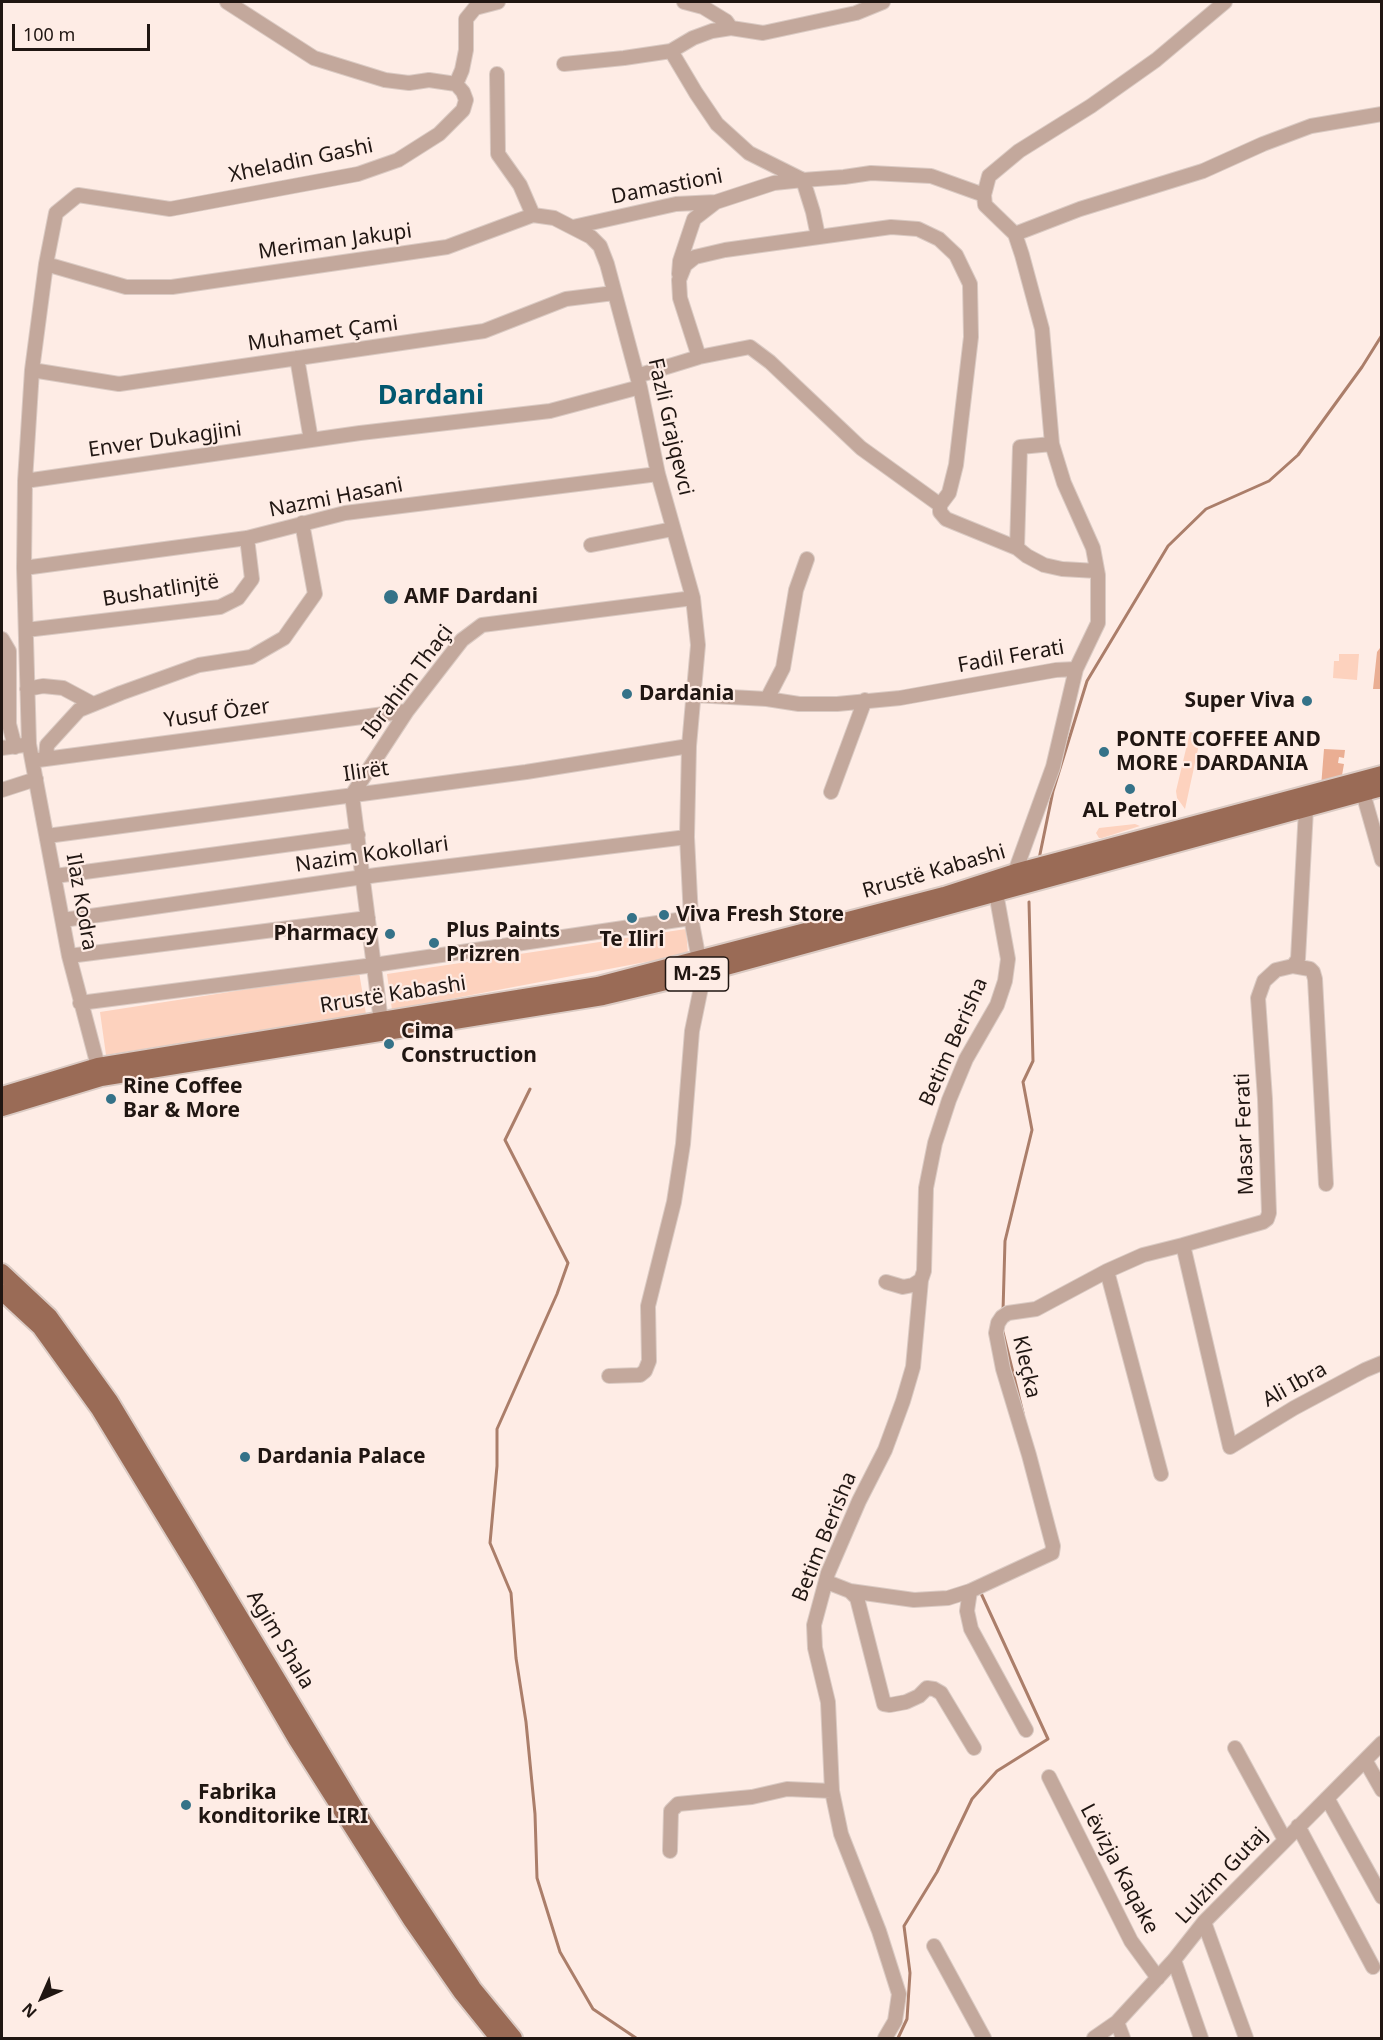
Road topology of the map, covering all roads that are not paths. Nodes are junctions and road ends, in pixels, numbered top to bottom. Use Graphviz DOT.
graph roads {
  1 [pos="227,2"];
  2 [pos="498,2"];
  3 [pos="684,2"];
  4 [pos="884,2"];
  5 [pos="1225,2"];
  6 [pos="731,28"];
  7 [pos="671,51"];
  8 [pos="564,64"];
  9 [pos="497,74"];
  10 [pos="456,84"];
  11 [pos="1382,114"];
  12 [pos="803,180"];
  13 [pos="984,195"];
  14 [pos="716,202"];
  15 [pos="533,215"];
  16 [pos="573,227"];
  17 [pos="1015,234"];
  18 [pos="818,236"];
  19 [pos="46,264"];
  20 [pos="679,280"];
  21 [pos="614,293"];
  22 [pos="699,357"];
  23 [pos="297,358"];
  24 [pos="32,370"];
  25 [pos="639,381"];
  26 [pos="311,440"];
  27 [pos="1052,444"];
  28 [pos="658,474"];
  29 [pos="25,481"];
  30 [pos="940,505"];
  31 [pos="302,523"];
  32 [pos="673,529"];
  33 [pos="247,537"];
  34 [pos="591,544"];
  35 [pos="1017,548"];
  36 [pos="807,559"];
  37 [pos="24,568"];
  38 [pos="1097,571"];
  39 [pos="693,598"];
  40 [pos="26,630"];
  41 [pos="2,639"];
  42 [pos="1076,669"];
  43 [pos="27,689"];
  44 [pos="694,695"];
  45 [pos="767,699"];
  46 [pos="865,700"];
  47 [pos="93,704"];
  48 [pos="407,711"];
  49 [pos="15,746"];
  50 [pos="689,747"];
  51 [pos="39,760"];
  52 [pos="1382,774"];
  53 [pos="36,779"];
  54 [pos="1382,788"];
  55 [pos="2,790"];
  56 [pos="831,792"];
  57 [pos="1363,793"];
  58 [pos="352,795"];
  59 [pos="1306,809"];
  60 [pos="358,835"];
  61 [pos="47,836"];
  62 [pos="687,837"];
  63 [pos="1382,860"];
  64 [pos="1015,872"];
  65 [pos="55,876"];
  66 [pos="363,877"];
  67 [pos="996,893"];
  68 [pos="368,918"];
  69 [pos="691,918"];
  70 [pos="63,920"];
  71 [pos="69,956"];
  72 [pos="374,965"];
  73 [pos="701,966"];
  74 [pos="1293,966"];
  75 [pos="80,1003"];
  76 [pos="381,1026"];
  77 [pos="98,1066"];
  78 [pos="2,1095"];
  79 [pos="2,1108"];
  80 [pos="1326,1184"];
  81 [pos="1183,1245"];
  82 [pos="1107,1271"];
  83 [pos="2,1272"];
  84 [pos="921,1280"];
  85 [pos="886,1282"];
  86 [pos="2,1292"];
  87 [pos="1382,1363"];
  88 [pos="609,1376"];
  89 [pos="1161,1474"];
  90 [pos="827,1582"];
  91 [pos="849,1591"];
  92 [pos="970,1591"];
  93 [pos="1026,1730"];
  94 [pos="1382,1743"];
  95 [pos="974,1748"];
  96 [pos="1235,1748"];
  97 [pos="1365,1760"];
  98 [pos="1048,1777"];
  99 [pos="1382,1790"];
  100 [pos="832,1791"];
  101 [pos="1327,1798"];
  102 [pos="1298,1826"];
  103 [pos="1285,1840"];
  104 [pos="670,1851"];
  105 [pos="1382,1897"];
  106 [pos="1204,1922"];
  107 [pos="934,1946"];
  108 [pos="1174,1960"];
  109 [pos="1373,1967"];
  110 [pos="1158,1978"];
  111 [pos="1118,2022"];
  112 [pos="498,2038"];
  113 [pos="514,2038"];
  114 [pos="885,2038"];
  115 [pos="984,2038"];
  116 [pos="1094,2038"];
  117 [pos="1123,2038"];
  118 [pos="1201,2038"];
  119 [pos="1246,2038"];
  1 -- 10 [label="street"];
  2 -- 10 [label="street"];
  3 -- 6 [label="street"];
  4 -- 6 [label="street"];
  5 -- 13 [label="street"];
  6 -- 7 [label="street"];
  7 -- 8 [label="street"];
  7 -- 12 [label="street"];
  9 -- 15 [label="street"];
  10 -- 19 [label="street, Xheladin Gashi"];
  11 -- 17 [label="street"];
  12 -- 13 [label="street, Damastioni"];
  12 -- 14 [label="street, Damastioni"];
  12 -- 18 [label="street"];
  13 -- 17 [label="street"];
  14 -- 16 [label="street, Damastioni"];
  14 -- 20 [label="street"];
  15 -- 16 [label="street"];
  15 -- 19 [label="street, Meriman Jakupi"];
  16 -- 21 [label="street, Fazli Grajqevci"];
  17 -- 27 [label="street, Fadil Ferati"];
  18 -- 20 [label="street"];
  18 -- 30 [label="street"];
  19 -- 24 [label="street, Xheladin Gashi"];
  20 -- 22 [label="street"];
  21 -- 23 [label="street, Muhamet Çami"];
  21 -- 25 [label="street, Fazli Grajqevci"];
  22 -- 25 [label="street"];
  22 -- 30 [label="street"];
  23 -- 24 [label="street, Muhamet Çami"];
  23 -- 26 [label="street"];
  24 -- 29 [label="street, Xheladin Gashi"];
  25 -- 26 [label="street, Enver Dukagjini"];
  25 -- 28 [label="street, Fazli Grajqevci"];
  26 -- 29 [label="street, Enver Dukagjini"];
  27 -- 35 [label="street"];
  27 -- 38 [label="street, Fadil Ferati"];
  28 -- 31 [label="street, Nazmi Hasani"];
  28 -- 32 [label="street, Fazli Grajqevci"];
  29 -- 37 [label="street, Xheladin Gashi"];
  30 -- 35 [label="street"];
  31 -- 33 [label="street, Nazmi Hasani"];
  31 -- 47 [label="street"];
  32 -- 34 [label="street"];
  32 -- 39 [label="street, Fazli Grajqevci"];
  33 -- 37 [label="street, Nazmi Hasani"];
  33 -- 40 [label="street, Bushatlinjtë"];
  35 -- 38 [label="street"];
  36 -- 45 [label="street"];
  37 -- 40 [label="street, Xheladin Gashi"];
  38 -- 42 [label="street, Fadil Ferati"];
  39 -- 44 [label="street, Fazli Grajqevci"];
  39 -- 48 [label="street, Ibrahim Thaçi"];
  40 -- 43 [label="street, Xheladin Gashi"];
  41 -- 49 [label="street"];
  42 -- 46 [label="street, Fadil Ferati"];
  42 -- 64 [label="street"];
  43 -- 47 [label="street"];
  43 -- 49 [label="street, Xheladin Gashi"];
  44 -- 45 [label="street, Fadil Ferati"];
  44 -- 50 [label="street, Fazli Grajqevci"];
  45 -- 46 [label="street, Fadil Ferati"];
  46 -- 56 [label="street"];
  47 -- 51 [label="street"];
  48 -- 51 [label="street, Yusuf Özer"];
  48 -- 58 [label="street, Ibrahim Thaçi"];
  49 -- 51 [label="street, Ilaz Kodra"];
  50 -- 58 [label="street, Ilirët"];
  50 -- 62 [label="street, Fazli Grajqevci"];
  51 -- 53 [label="street, Ilaz Kodra"];
  52 -- 64 [label="main road, Rrustë Kabashi / M-25"];
  53 -- 55 [label="street"];
  53 -- 61 [label="street, Ilaz Kodra"];
  54 -- 57 [label="main road, Rrustë Kabashi / M-25"];
  57 -- 59 [label="main road, Rrustë Kabashi / M-25"];
  57 -- 63 [label="street"];
  58 -- 60 [label="street"];
  58 -- 61 [label="street, Ilirët"];
  59 -- 67 [label="main road, Rrustë Kabashi / M-25"];
  59 -- 74 [label="street"];
  60 -- 65 [label="street"];
  60 -- 66 [label="street"];
  61 -- 65 [label="street, Ilaz Kodra"];
  62 -- 66 [label="street, Nazim Kokollari"];
  62 -- 69 [label="street, Fazli Grajqevci"];
  64 -- 73 [label="main road, Rrustë Kabashi / M-25"];
  65 -- 70 [label="street, Ilaz Kodra"];
  66 -- 68 [label="street"];
  66 -- 70 [label="street, Nazim Kokollari"];
  67 -- 73 [label="main road, Rrustë Kabashi / M-25"];
  67 -- 84 [label="street, Betim Berisha"];
  68 -- 71 [label="street"];
  68 -- 72 [label="street"];
  69 -- 72 [label="street"];
  69 -- 73 [label="street, Fazli Grajqevci"];
  70 -- 71 [label="street, Ilaz Kodra"];
  71 -- 75 [label="street, Ilaz Kodra"];
  72 -- 75 [label="street"];
  72 -- 76 [label="street"];
  73 -- 76 [label="main road, Rrustë Kabashi / M-25"];
  73 -- 88 [label="street"];
  74 -- 80 [label="street"];
  74 -- 81 [label="street, Masar Ferati"];
  75 -- 77 [label="street, Ilaz Kodra"];
  76 -- 77 [label="main road, Rrustë Kabashi / M-25"];
  76 -- 79 [label="main road, Rrustë Kabashi / M-25"];
  77 -- 78 [label="main road, Rrustë Kabashi / M-25"];
  81 -- 82 [label="street, Kleçka"];
  81 -- 87 [label="street, Ali Ibra"];
  82 -- 89 [label="street"];
  82 -- 92 [label="street, Kleçka"];
  83 -- 113 [label="main road, Agim Shala"];
  84 -- 85 [label="street"];
  84 -- 90 [label="street, Betim Berisha"];
  86 -- 112 [label="main road, Agim Shala"];
  90 -- 91 [label="street"];
  90 -- 100 [label="street, Betim Berisha"];
  91 -- 92 [label="street"];
  91 -- 95 [label="street"];
  92 -- 93 [label="street"];
  94 -- 97 [label="street, Lulzim Gutaj"];
  96 -- 103 [label="street"];
  97 -- 99 [label="street"];
  97 -- 101 [label="street, Lulzim Gutaj"];
  98 -- 110 [label="street, Lëvizja Kaqake"];
  100 -- 104 [label="street"];
  100 -- 114 [label="street, Betim Berisha"];
  101 -- 102 [label="street, Lulzim Gutaj"];
  101 -- 105 [label="street"];
  102 -- 103 [label="street, Lulzim Gutaj"];
  102 -- 109 [label="street"];
  103 -- 106 [label="street, Lulzim Gutaj"];
  106 -- 108 [label="street, Lulzim Gutaj"];
  106 -- 119 [label="street"];
  107 -- 115 [label="street"];
  108 -- 110 [label="street, Lulzim Gutaj"];
  108 -- 118 [label="street"];
  110 -- 111 [label="street, Lulzim Gutaj"];
  111 -- 116 [label="street, Lulzim Gutaj"];
  111 -- 117 [label="street"];
}
